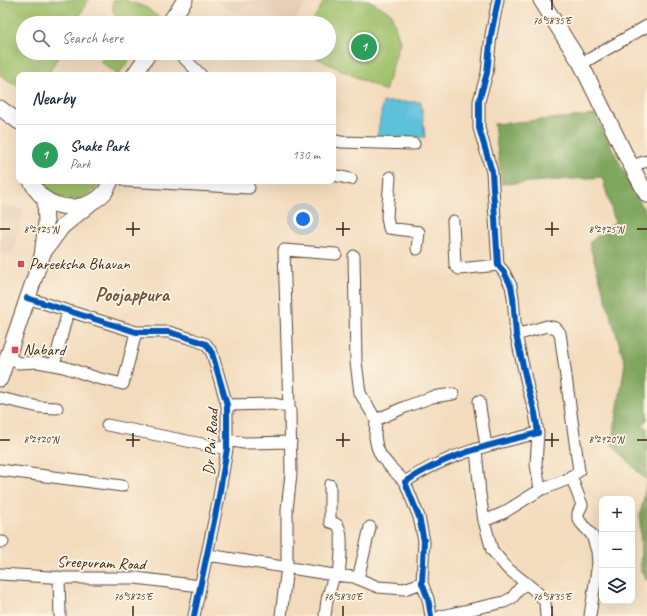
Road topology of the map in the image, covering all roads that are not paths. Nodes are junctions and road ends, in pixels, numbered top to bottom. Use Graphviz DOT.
graph roads {
  1 [pos="185,0"];
  2 [pos="498,0"];
  3 [pos="541,0"];
  4 [pos="174,16"];
  5 [pos="647,26"];
  6 [pos="144,60"];
  7 [pos="186,60"];
  8 [pos="581,64"];
  9 [pos="136,72"];
  10 [pos="198,72"];
  11 [pos="0,108"];
  12 [pos="16,120"];
  13 [pos="336,141"];
  14 [pos="414,144"];
  15 [pos="647,161"];
  16 [pos="631,166"];
  17 [pos="336,176"];
  18 [pos="390,177"];
  19 [pos="351,179"];
  20 [pos="33,184"];
  21 [pos="109,184"];
  22 [pos="179,184"];
  23 [pos="249,188"];
  24 [pos="647,195"];
  25 [pos="45,199"];
  26 [pos="93,201"];
  27 [pos="452,221"];
  28 [pos="417,249"];
  29 [pos="336,254"];
  30 [pos="42,256"];
  31 [pos="354,256"];
  32 [pos="498,265"];
  33 [pos="27,298"];
  34 [pos="68,311"];
  35 [pos="136,332"];
  36 [pos="516,335"];
  37 [pos="8,356"];
  38 [pos="54,365"];
  39 [pos="0,379"];
  40 [pos="453,394"];
  41 [pos="0,398"];
  42 [pos="479,401"];
  43 [pos="227,405"];
  44 [pos="289,407"];
  45 [pos="57,408"];
  46 [pos="376,420"];
  47 [pos="107,425"];
  48 [pos="538,433"];
  49 [pos="291,442"];
  50 [pos="227,444"];
  51 [pos="481,448"];
  52 [pos="0,470"];
  53 [pos="571,476"];
  54 [pos="405,482"];
  55 [pos="330,485"];
  56 [pos="122,486"];
  57 [pos="540,490"];
  58 [pos="484,521"];
  59 [pos="370,527"];
  60 [pos="208,555"];
  61 [pos="287,567"];
  62 [pos="0,574"];
  63 [pos="337,575"];
  64 [pos="59,577"];
  65 [pos="358,579"];
  66 [pos="422,583"];
  67 [pos="526,583"];
  68 [pos="200,586"];
  69 [pos="60,616"];
  70 [pos="194,616"];
  71 [pos="281,616"];
  72 [pos="325,616"];
  73 [pos="431,616"];
  74 [pos="442,616"];
  75 [pos="546,616"];
  76 [pos="590,616"];
  1 -- 4 [label="main road"];
  2 -- 32 [label="street"];
  3 -- 8 [label="main road"];
  5 -- 8 [label="street"];
  6 -- 9 [label="main road"];
  7 -- 10 [label="street"];
  8 -- 16 [label="main road"];
  11 -- 12 [label="main road"];
  13 -- 14 [label="street"];
  15 -- 16 [label="street"];
  16 -- 24 [label="main road"];
  17 -- 19 [label="street"];
  18 -- 28 [label="street"];
  20 -- 25 [label="main road"];
  21 -- 26 [label="main road"];
  22 -- 23 [label="street"];
  25 -- 26 [label="main road"];
  25 -- 30 [label="main road"];
  26 -- 30 [label="main road"];
  27 -- 32 [label="street"];
  29 -- 44 [label="street"];
  30 -- 33 [label="main road"];
  31 -- 46 [label="street"];
  32 -- 36 [label="street"];
  33 -- 34 [label="street, Dr Pai Road"];
  33 -- 37 [label="main road"];
  34 -- 35 [label="street, Dr Pai Road"];
  34 -- 38 [label="street"];
  35 -- 38 [label="street"];
  35 -- 43 [label="street, Dr Pai Road"];
  36 -- 48 [label="street"];
  36 -- 53 [label="street"];
  37 -- 38 [label="street"];
  37 -- 39 [label="main road"];
  40 -- 46 [label="street"];
  41 -- 45 [label="street"];
  42 -- 51 [label="street"];
  43 -- 44 [label="street"];
  43 -- 50 [label="street, Dr Pai Road"];
  44 -- 49 [label="street"];
  46 -- 54 [label="street"];
  47 -- 50 [label="street"];
  48 -- 51 [label="street"];
  48 -- 57 [label="street"];
  49 -- 50 [label="street"];
  49 -- 61 [label="street"];
  50 -- 60 [label="street, Dr Pai Road"];
  51 -- 54 [label="street"];
  51 -- 58 [label="street"];
  52 -- 56 [label="street"];
  53 -- 57 [label="street"];
  53 -- 76 [label="street"];
  54 -- 66 [label="street"];
  55 -- 63 [label="street"];
  57 -- 58 [label="street"];
  58 -- 67 [label="street"];
  59 -- 65 [label="street"];
  60 -- 61 [label="street"];
  60 -- 68 [label="street, Dr Pai Road"];
  61 -- 63 [label="street"];
  61 -- 71 [label="street"];
  62 -- 64 [label="street, Sreepuram Road"];
  63 -- 65 [label="street"];
  63 -- 72 [label="street"];
  64 -- 68 [label="street, Sreepuram Road"];
  64 -- 69 [label="street"];
  65 -- 66 [label="street"];
  66 -- 73 [label="street"];
  67 -- 74 [label="street"];
  67 -- 75 [label="street"];
  68 -- 70 [label="street, Dr Pai Road"];
}
